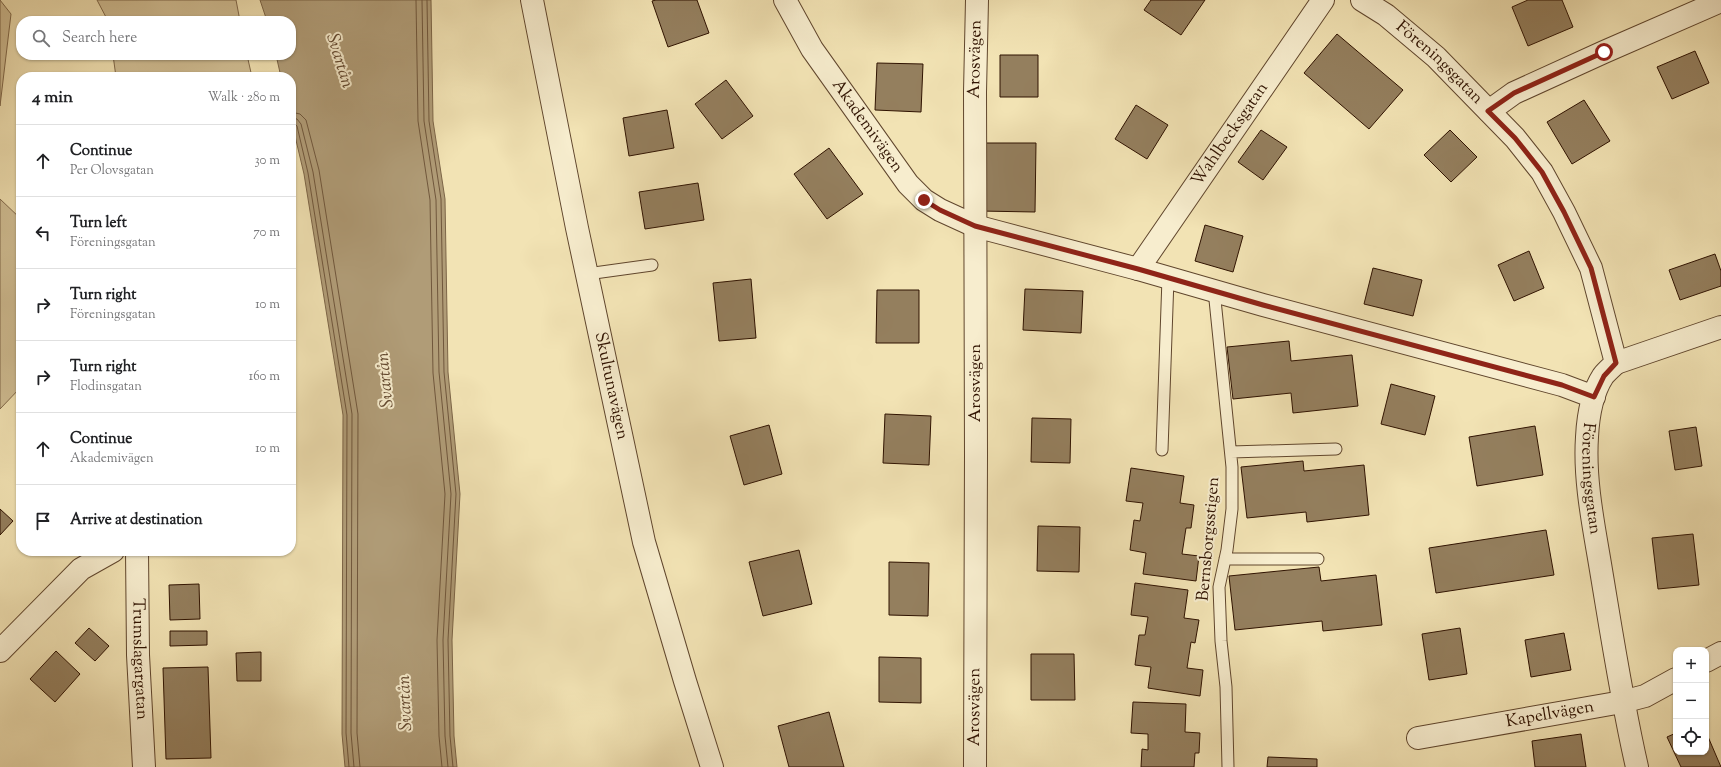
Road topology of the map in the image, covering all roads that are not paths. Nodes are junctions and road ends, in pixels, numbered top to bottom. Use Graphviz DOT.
graph roads {
  1 [pos="532,0"];
  2 [pos="784,0"];
  3 [pos="977,0"];
  4 [pos="1323,0"];
  5 [pos="1362,0"];
  6 [pos="1721,2"];
  7 [pos="1488,111"];
  8 [pos="975,226"];
  9 [pos="652,265"];
  10 [pos="1138,269"];
  11 [pos="587,274"];
  12 [pos="1168,278"];
  13 [pos="1214,290"];
  14 [pos="1721,327"];
  15 [pos="1616,363"];
  16 [pos="1594,397"];
  17 [pos="1336,449"];
  18 [pos="1162,450"];
  19 [pos="1231,452"];
  20 [pos="104,556"];
  21 [pos="137,556"];
  22 [pos="1225,559"];
  23 [pos="1318,559"];
  24 [pos="0,652"];
  25 [pos="1721,653"];
  26 [pos="1709,659"];
  27 [pos="1673,680"];
  28 [pos="1622,702"];
  29 [pos="1418,738"];
  30 [pos="144,767"];
  31 [pos="712,767"];
  32 [pos="974,767"];
  33 [pos="1228,767"];
  34 [pos="1636,767"];
  1 -- 11 [label="street, Skultunavägen"];
  2 -- 8 [label="street, Akademivägen"];
  3 -- 8 [label="street, Arosvägen"];
  4 -- 10 [label="street, Wahlbecksgatan"];
  5 -- 7 [label="street, Föreningsgatan"];
  6 -- 7 [label="street"];
  7 -- 15 [label="street, Föreningsgatan"];
  8 -- 10 [label="street, Akademivägen"];
  8 -- 32 [label="street, Arosvägen"];
  9 -- 11 [label="lane"];
  10 -- 12 [label="street, Akademivägen"];
  11 -- 31 [label="street, Skultunavägen"];
  12 -- 13 [label="street, Akademivägen"];
  12 -- 18 [label="lane"];
  13 -- 16 [label="street, Akademivägen"];
  13 -- 19 [label="lane, Bernsborgsstigen"];
  14 -- 15 [label="street"];
  15 -- 16 [label="street, Föreningsgatan"];
  16 -- 28 [label="street, Föreningsgatan"];
  17 -- 19 [label="lane"];
  19 -- 22 [label="lane, Bernsborgsstigen"];
  20 -- 24 [label="street"];
  21 -- 30 [label="street, Trumslagargatan"];
  22 -- 23 [label="lane"];
  22 -- 33 [label="lane, Bernsborgsstigen"];
  25 -- 26 [label="street"];
  27 -- 28 [label="street, Kapellvägen"];
  28 -- 29 [label="street, Kapellvägen"];
  28 -- 34 [label="street, Föreningsgatan"];
}
